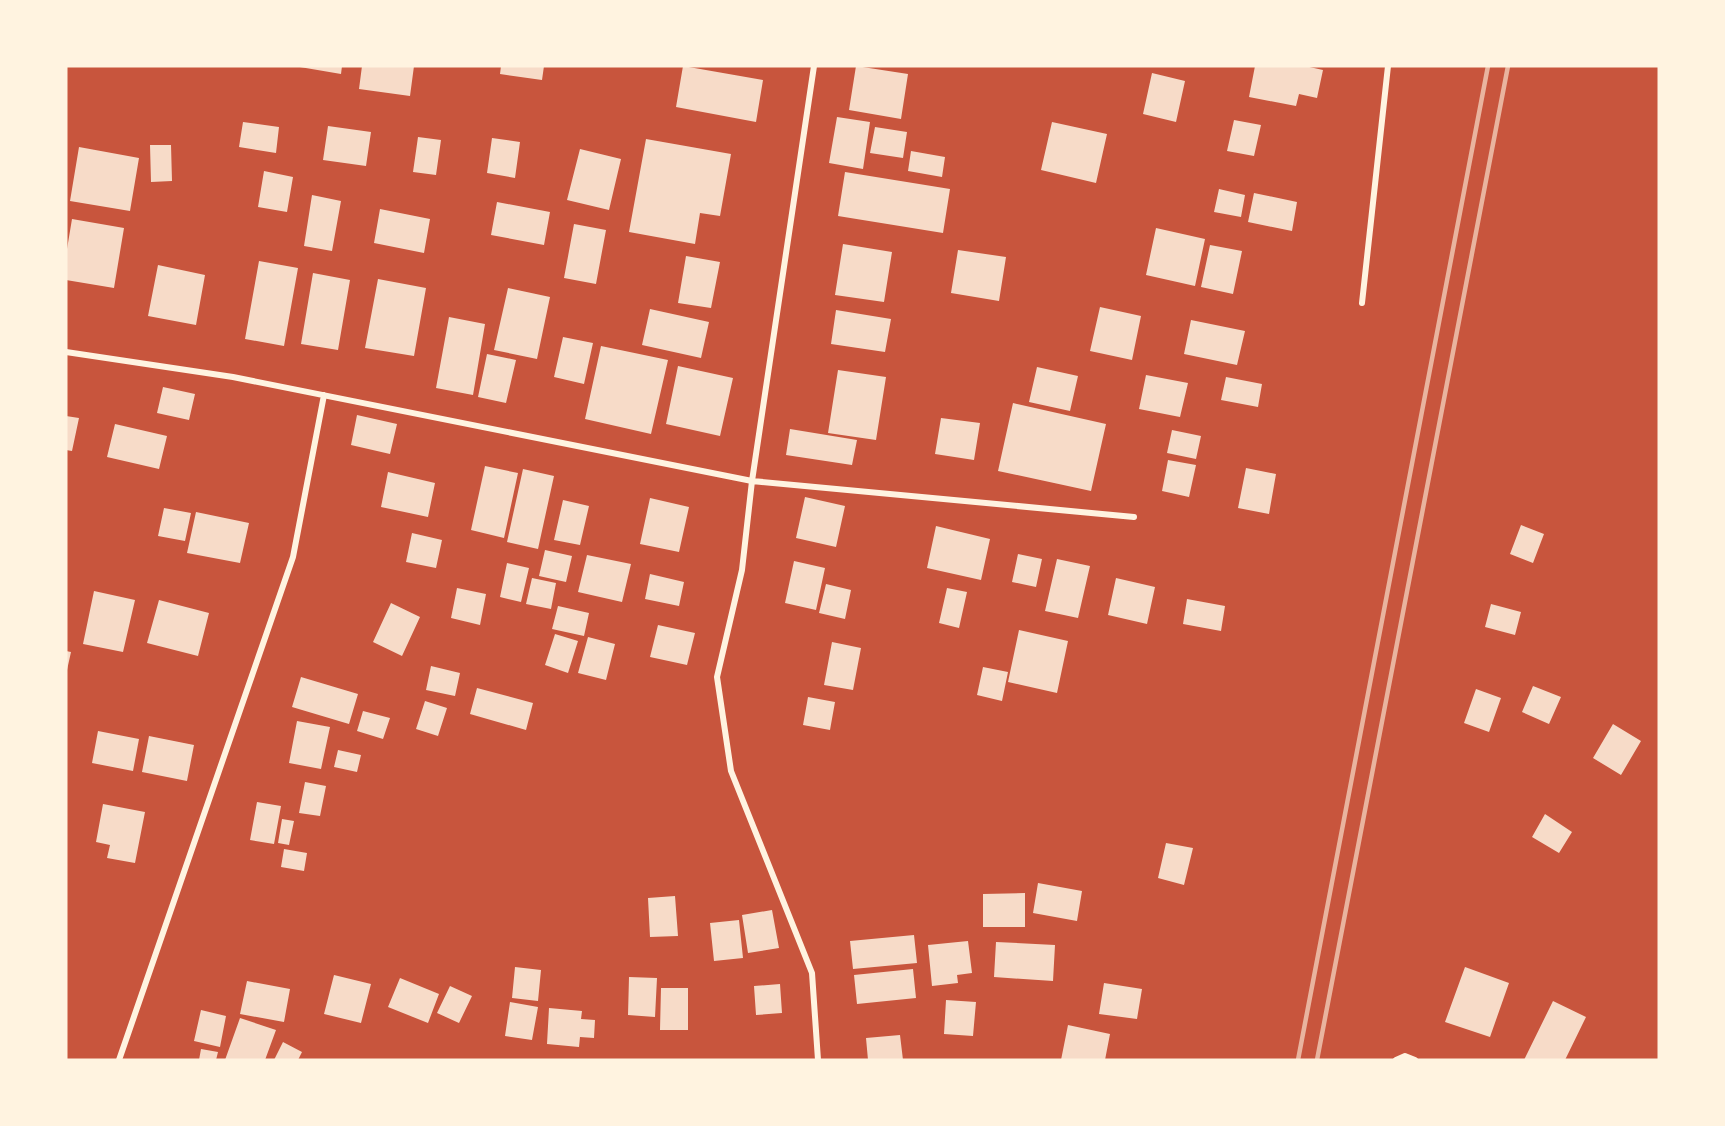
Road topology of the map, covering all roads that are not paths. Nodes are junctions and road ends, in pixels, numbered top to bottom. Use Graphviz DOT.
graph roads {
  1 [pos="814,66"];
  2 [pos="1388,66"];
  3 [pos="1362,303"];
  4 [pos="66,352"];
  5 [pos="324,395"];
  6 [pos="752,481"];
  7 [pos="1134,517"];
  8 [pos="119,1060"];
  9 [pos="818,1060"];
  10 [pos="1396,1060"];
  11 [pos="1415,1060"];
  1 -- 6 [label="street"];
  2 -- 3 [label="street"];
  4 -- 5 [label="street"];
  5 -- 6 [label="street"];
  5 -- 8 [label="street"];
  6 -- 7 [label="street"];
  6 -- 9 [label="street"];
  10 -- 11 [label="street"];
}
